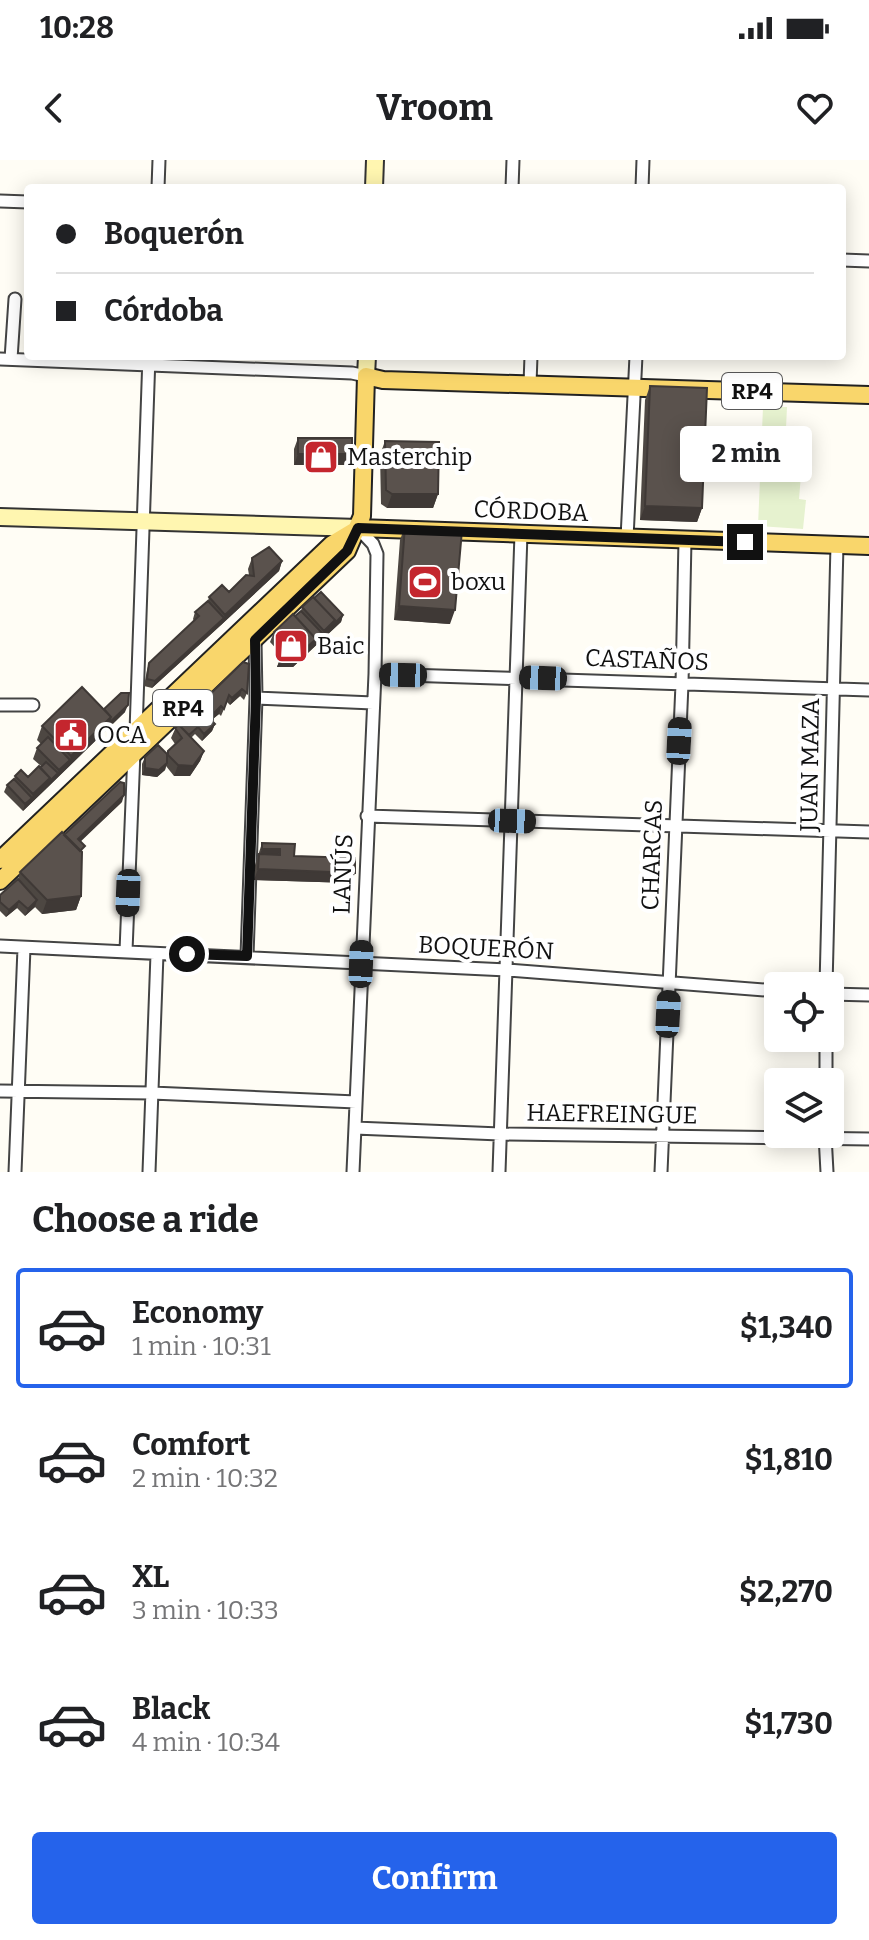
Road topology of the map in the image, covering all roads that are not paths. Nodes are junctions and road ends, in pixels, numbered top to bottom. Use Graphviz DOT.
graph roads {
  1 [pos="159,160"];
  2 [pos="375,160"];
  3 [pos="513,160"];
  4 [pos="643,160"];
  5 [pos="158,184"];
  6 [pos="374,184"];
  7 [pos="512,184"];
  8 [pos="642,184"];
  9 [pos="0,201"];
  10 [pos="24,202"];
  11 [pos="846,260"];
  12 [pos="869,261"];
  13 [pos="15,299"];
  14 [pos="6,359"];
  15 [pos="149,360"];
  16 [pos="367,360"];
  17 [pos="531,360"];
  18 [pos="636,360"];
  19 [pos="366,376"];
  20 [pos="530,384"];
  21 [pos="635,387"];
  22 [pos="869,395"];
  23 [pos="0,517"];
  24 [pos="145,521"];
  25 [pos="358,528"];
  26 [pos="521,534"];
  27 [pos="627,538"];
  28 [pos="685,540"];
  29 [pos="837,545"];
  30 [pos="869,546"];
  31 [pos="255,640"];
  32 [pos="375,674"];
  33 [pos="515,677"];
  34 [pos="682,684"];
  35 [pos="834,689"];
  36 [pos="869,690"];
  37 [pos="256,698"];
  38 [pos="373,703"];
  39 [pos="0,705"];
  40 [pos="33,705"];
  41 [pos="136,731"];
  42 [pos="134,755"];
  43 [pos="367,816"];
  44 [pos="512,821"];
  45 [pos="675,827"];
  46 [pos="830,831"];
  47 [pos="869,832"];
  48 [pos="0,860"];
  49 [pos="0,881"];
  50 [pos="0,946"];
  51 [pos="24,948"];
  52 [pos="126,951"];
  53 [pos="157,954"];
  54 [pos="247,956"];
  55 [pos="361,964"];
  56 [pos="507,970"];
  57 [pos="826,972"];
  58 [pos="669,984"];
  59 [pos="764,990"];
  60 [pos="844,994"];
  61 [pos="869,995"];
  62 [pos="0,1091"];
  63 [pos="17,1092"];
  64 [pos="152,1093"];
  65 [pos="356,1102"];
  66 [pos="355,1128"];
  67 [pos="500,1134"];
  68 [pos="764,1136"];
  69 [pos="662,1137"];
  70 [pos="844,1137"];
  71 [pos="869,1139"];
  72 [pos="826,1148"];
  73 [pos="15,1172"];
  74 [pos="149,1172"];
  75 [pos="353,1172"];
  76 [pos="499,1172"];
  77 [pos="661,1172"];
  78 [pos="827,1172"];
  1 -- 5 [label="street"];
  2 -- 6 [label="street"];
  3 -- 7 [label="street"];
  4 -- 8 [label="street"];
  9 -- 10 [label="street"];
  11 -- 12 [label="street"];
  13 -- 14 [label="street"];
  15 -- 19 [label="street"];
  15 -- 24 [label="street"];
  16 -- 19 [label="street"];
  17 -- 20 [label="street"];
  18 -- 21 [label="street"];
  19 -- 20 [label="main road, RP4"];
  19 -- 25 [label="main road, RP4"];
  20 -- 21 [label="main road, RP4"];
  21 -- 22 [label="main road, RP4"];
  21 -- 27 [label="street"];
  23 -- 24 [label="street, CÓRDOBA"];
  24 -- 25 [label="street, CÓRDOBA"];
  24 -- 41 [label="street"];
  25 -- 26 [label="main road, CÓRDOBA"];
  25 -- 31 [label="main road, RP4"];
  25 -- 32 [label="street, LANÚS"];
  25 -- 41 [label="main road, RP4"];
  26 -- 27 [label="main road, CÓRDOBA"];
  26 -- 33 [label="street"];
  27 -- 28 [label="main road, CÓRDOBA"];
  28 -- 29 [label="main road, CÓRDOBA"];
  28 -- 34 [label="street, CHARCAS"];
  29 -- 30 [label="main road, CÓRDOBA"];
  29 -- 35 [label="street, JUAN MAZA"];
  31 -- 37 [label="street"];
  31 -- 42 [label="main road, RP4"];
  32 -- 33 [label="street, CASTAÑOS"];
  32 -- 38 [label="street, LANÚS"];
  33 -- 34 [label="street, CASTAÑOS"];
  33 -- 44 [label="street"];
  34 -- 35 [label="street, CASTAÑOS"];
  34 -- 45 [label="street, CHARCAS"];
  35 -- 36 [label="street, CASTAÑOS"];
  35 -- 46 [label="street, JUAN MAZA"];
  37 -- 38 [label="street"];
  37 -- 54 [label="street"];
  38 -- 43 [label="street, LANÚS"];
  39 -- 40 [label="street"];
  41 -- 42 [label="street"];
  41 -- 48 [label="main road, RP4"];
  42 -- 49 [label="main road, RP4"];
  42 -- 52 [label="street"];
  43 -- 44 [label="street"];
  43 -- 55 [label="street, LANÚS"];
  44 -- 45 [label="street"];
  44 -- 56 [label="street"];
  45 -- 46 [label="street"];
  45 -- 58 [label="street, CHARCAS"];
  46 -- 47 [label="street"];
  46 -- 57 [label="street, JUAN MAZA"];
  50 -- 51 [label="street, BOQUERÓN"];
  51 -- 52 [label="street, BOQUERÓN"];
  51 -- 63 [label="street"];
  52 -- 53 [label="street, BOQUERÓN"];
  53 -- 54 [label="street, BOQUERÓN"];
  53 -- 64 [label="street"];
  54 -- 55 [label="street, BOQUERÓN"];
  55 -- 56 [label="street, BOQUERÓN"];
  55 -- 65 [label="street, LANÚS"];
  56 -- 58 [label="street, BOQUERÓN"];
  56 -- 67 [label="street"];
  58 -- 59 [label="street, BOQUERÓN"];
  58 -- 69 [label="street, CHARCAS"];
  60 -- 61 [label="street"];
  62 -- 63 [label="street"];
  63 -- 64 [label="street"];
  63 -- 73 [label="street"];
  64 -- 65 [label="street"];
  64 -- 74 [label="street"];
  65 -- 66 [label="street, LANÚS"];
  66 -- 67 [label="street, HAEFREINGUE"];
  66 -- 75 [label="street, LANÚS"];
  67 -- 69 [label="street, HAEFREINGUE"];
  67 -- 76 [label="street"];
  68 -- 69 [label="street, HAEFREINGUE"];
  69 -- 77 [label="street, CHARCAS"];
  70 -- 71 [label="street, HAEFREINGUE"];
  72 -- 78 [label="street"];
}
